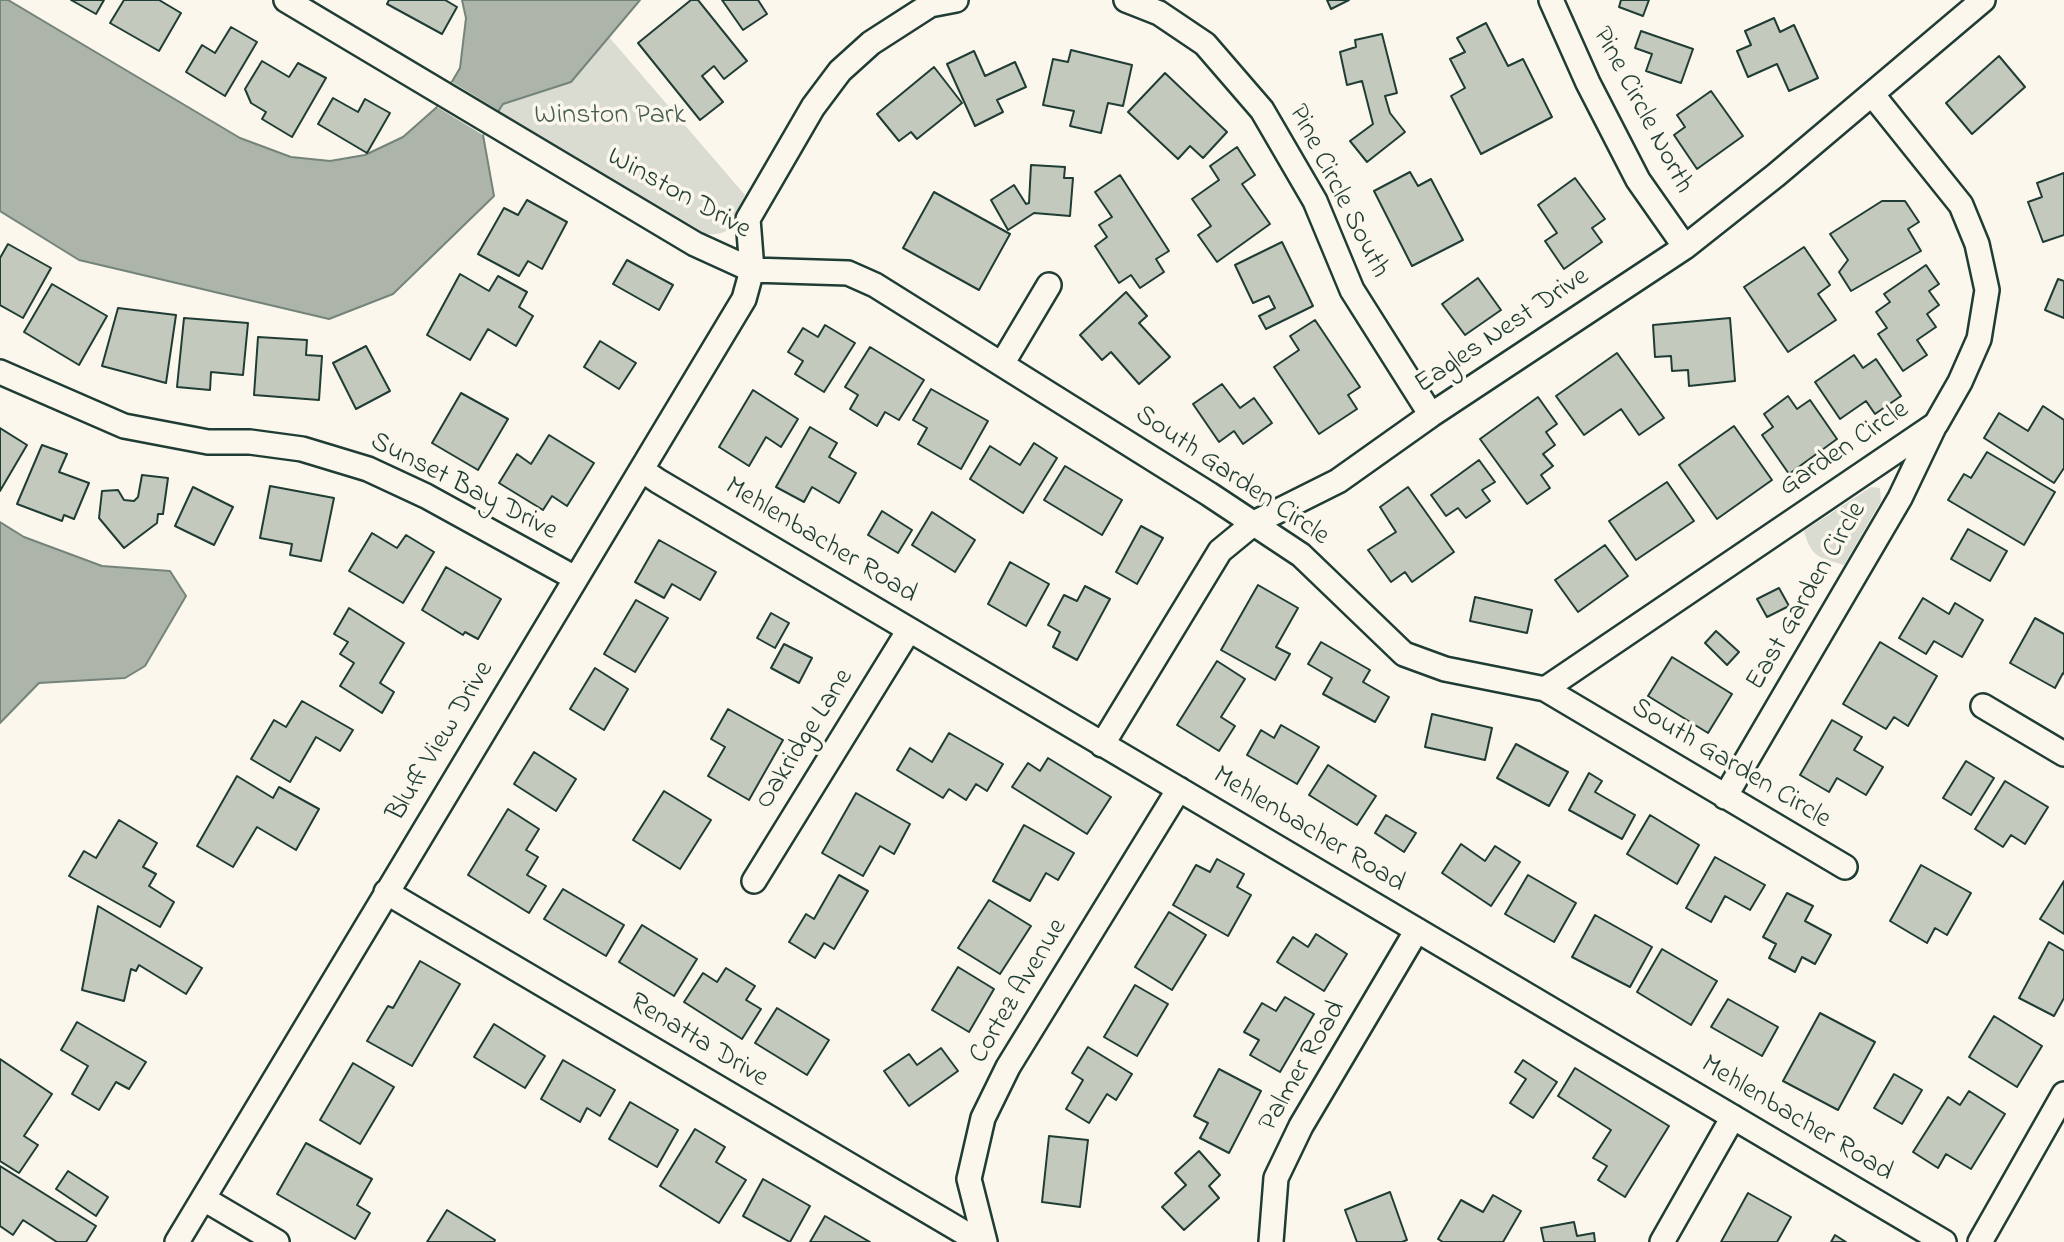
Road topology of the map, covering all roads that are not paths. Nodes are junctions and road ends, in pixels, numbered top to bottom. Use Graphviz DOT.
graph roads {
  1 [pos="286,0"];
  2 [pos="956,0"];
  3 [pos="1126,0"];
  4 [pos="1551,0"];
  5 [pos="1983,0"];
  6 [pos="1872,94"];
  7 [pos="1685,247"];
  8 [pos="752,270"];
  9 [pos="1049,285"];
  10 [pos="1002,364"];
  11 [pos="0,372"];
  12 [pos="1431,415"];
  13 [pos="1936,424"];
  14 [pos="642,470"];
  15 [pos="1254,523"];
  16 [pos="575,578"];
  17 [pos="909,630"];
  18 [pos="1545,689"];
  19 [pos="1983,706"];
  20 [pos="1102,745"];
  21 [pos="2064,754"];
  22 [pos="1179,789"];
  23 [pos="1724,797"];
  24 [pos="1845,867"];
  25 [pos="754,881"];
  26 [pos="386,892"];
  27 [pos="1418,930"];
  28 [pos="2064,1094"];
  29 [pos="1733,1117"];
  30 [pos="204,1199"];
  31 [pos="177,1242"];
  32 [pos="277,1242"];
  33 [pos="983,1242"];
  34 [pos="1271,1242"];
  35 [pos="1662,1242"];
  36 [pos="1944,1242"];
  37 [pos="1980,1242"];
  1 -- 8 [label="street, Winston Drive"];
  2 -- 8 [label="street"];
  3 -- 12 [label="street, Pine Circle South"];
  4 -- 7 [label="street, Pine Circle North"];
  5 -- 6 [label="street, Eagles Nest Drive"];
  6 -- 7 [label="street, Eagles Nest Drive"];
  6 -- 13 [label="street, Garden Circle"];
  7 -- 12 [label="street, Eagles Nest Drive"];
  8 -- 10 [label="street, South Garden Circle"];
  8 -- 14 [label="street, Bluff View Drive"];
  9 -- 10 [label="street"];
  10 -- 15 [label="street, South Garden Circle"];
  11 -- 16 [label="street, Sunset Bay Drive"];
  12 -- 15 [label="street, Eagles Nest Drive"];
  13 -- 18 [label="street, Garden Circle"];
  13 -- 23 [label="street, East Garden Circle"];
  14 -- 16 [label="street, Bluff View Drive"];
  14 -- 17 [label="street, Mehlenbacher Road"];
  15 -- 18 [label="street, South Garden Circle"];
  15 -- 20 [label="street, Eagles Nest Drive"];
  16 -- 26 [label="street, Bluff View Drive"];
  17 -- 20 [label="street, Mehlenbacher Road"];
  17 -- 25 [label="street, Oakridge Lane"];
  18 -- 23 [label="street, South Garden Circle"];
  19 -- 21 [label="street"];
  20 -- 22 [label="street, Mehlenbacher Road"];
  22 -- 27 [label="street, Mehlenbacher Road"];
  22 -- 33 [label="street, Cortez Avenue"];
  23 -- 24 [label="street, South Garden Circle"];
  26 -- 30 [label="street, Bluff View Drive"];
  26 -- 33 [label="street, Renatta Drive"];
  27 -- 29 [label="street, Mehlenbacher Road"];
  27 -- 34 [label="street, Palmer Road"];
  28 -- 37 [label="street"];
  29 -- 35 [label="street"];
  29 -- 36 [label="street, Mehlenbacher Road"];
  30 -- 31 [label="street, Bluff View Drive"];
  30 -- 32 [label="street"];
}
